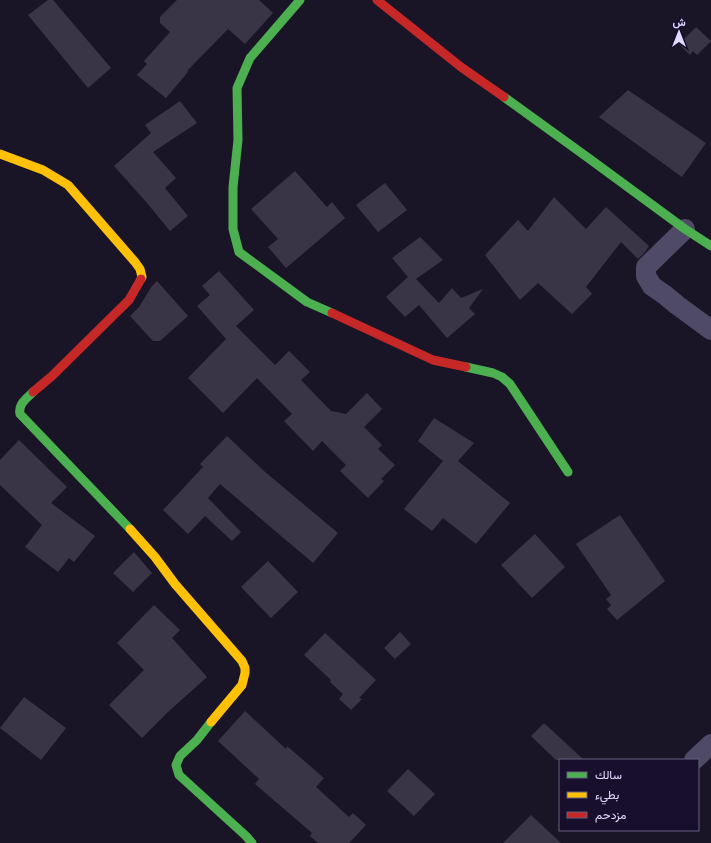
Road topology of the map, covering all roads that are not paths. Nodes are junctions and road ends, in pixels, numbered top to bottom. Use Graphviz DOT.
graph roads {
  1 [pos="300,0"];
  2 [pos="377,0"];
  3 [pos="0,154"];
  4 [pos="685,229"];
  5 [pos="711,246"];
  6 [pos="711,330"];
  7 [pos="568,472"];
  8 [pos="711,744"];
  9 [pos="695,759"];
  10 [pos="252,843"];
  1 -- 7 [label="street"];
  2 -- 4 [label="street"];
  3 -- 10 [label="street"];
  4 -- 5 [label="street"];
  4 -- 6 [label="street"];
  8 -- 9 [label="street"];
}
